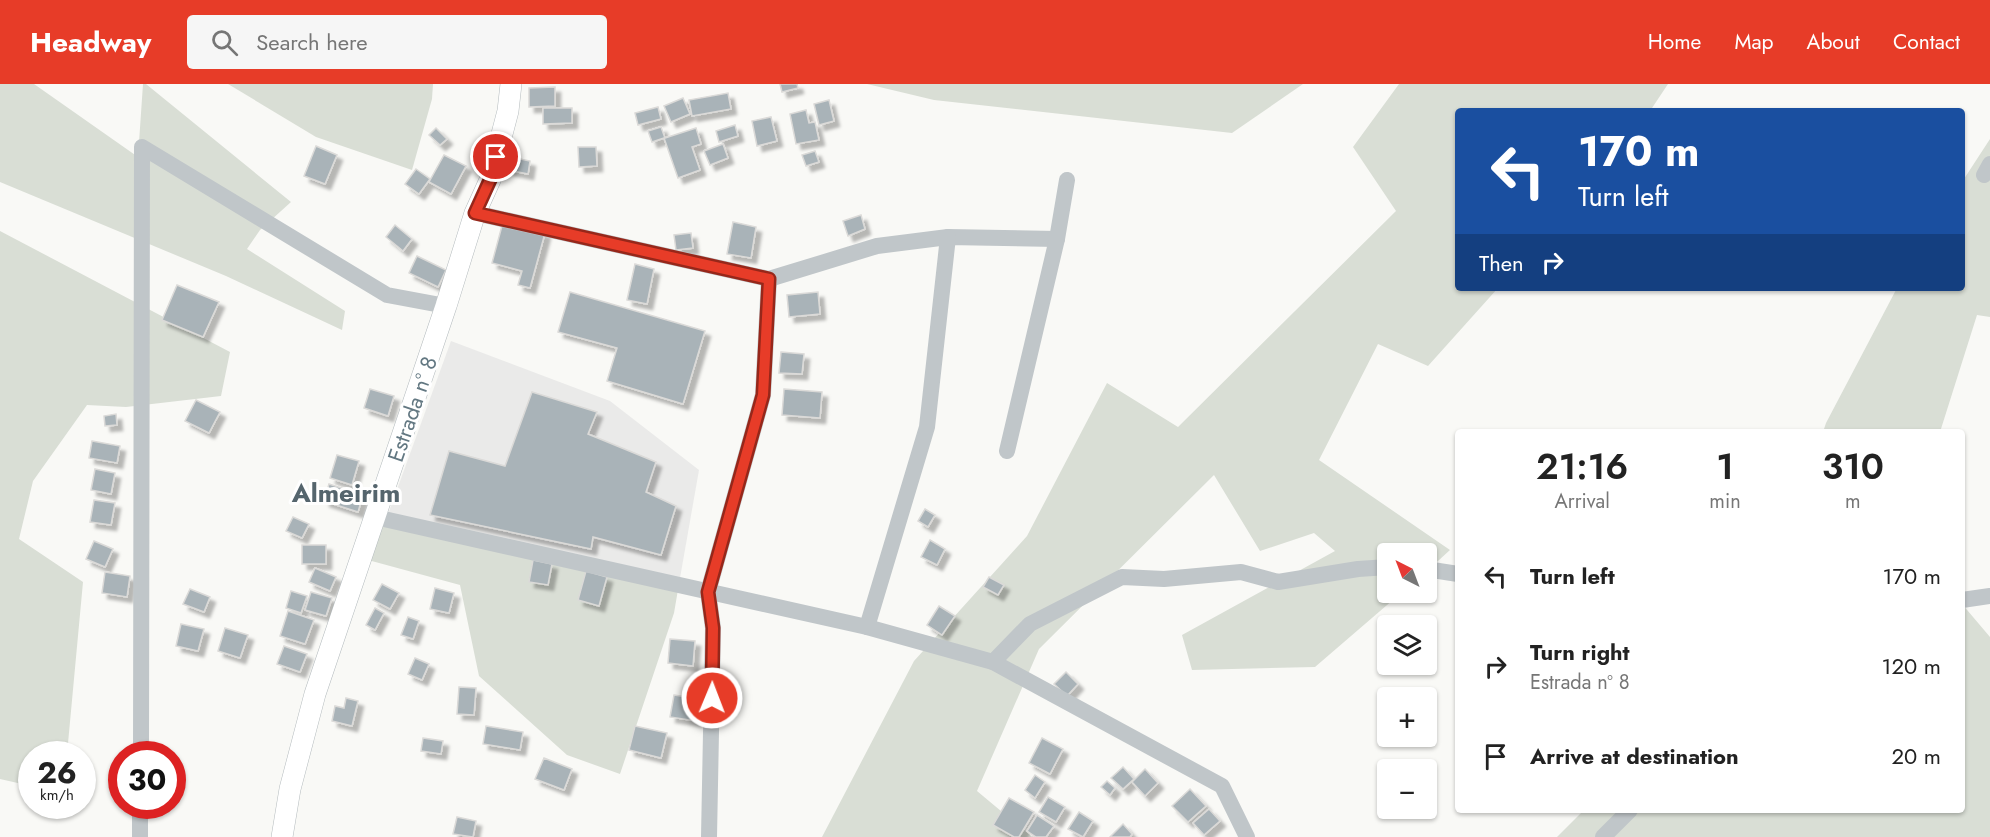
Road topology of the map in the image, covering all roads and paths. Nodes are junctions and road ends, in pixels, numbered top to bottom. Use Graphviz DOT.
graph roads {
  1 [pos="511,84"];
  2 [pos="1067,180"];
  3 [pos="475,213"];
  4 [pos="948,237"];
  5 [pos="1057,239"];
  6 [pos="769,279"];
  7 [pos="446,306"];
  8 [pos="1008,451"];
  9 [pos="375,516"];
  10 [pos="1377,568"];
  11 [pos="1437,571"];
  12 [pos="1455,574"];
  13 [pos="708,592"];
  14 [pos="1990,596"];
  15 [pos="1965,600"];
  16 [pos="867,627"];
  17 [pos="993,662"];
  18 [pos="141,741"];
  19 [pos="1627,813"];
  20 [pos="140,819"];
  21 [pos="140,837"];
  22 [pos="282,837"];
  23 [pos="709,837"];
  24 [pos="1247,837"];
  25 [pos="1604,837"];
  1 -- 3 [label="main road, Estrada nº 8"];
  2 -- 5 [label="street"];
  3 -- 6 [label="street"];
  3 -- 7 [label="main road, Estrada nº 8"];
  4 -- 5 [label="street"];
  4 -- 6 [label="street"];
  4 -- 16 [label="street"];
  5 -- 8 [label="street"];
  6 -- 13 [label="street"];
  7 -- 9 [label="main road, Estrada nº 8"];
  7 -- 18 [label="street"];
  9 -- 13 [label="street"];
  9 -- 22 [label="main road, Estrada nº 8"];
  10 -- 17 [label="street"];
  11 -- 12 [label="street"];
  13 -- 16 [label="street"];
  13 -- 23 [label="street"];
  14 -- 15 [label="street"];
  16 -- 17 [label="street"];
  17 -- 24 [label="street"];
  19 -- 25 [label="street"];
  20 -- 21 [label="street"];
}
